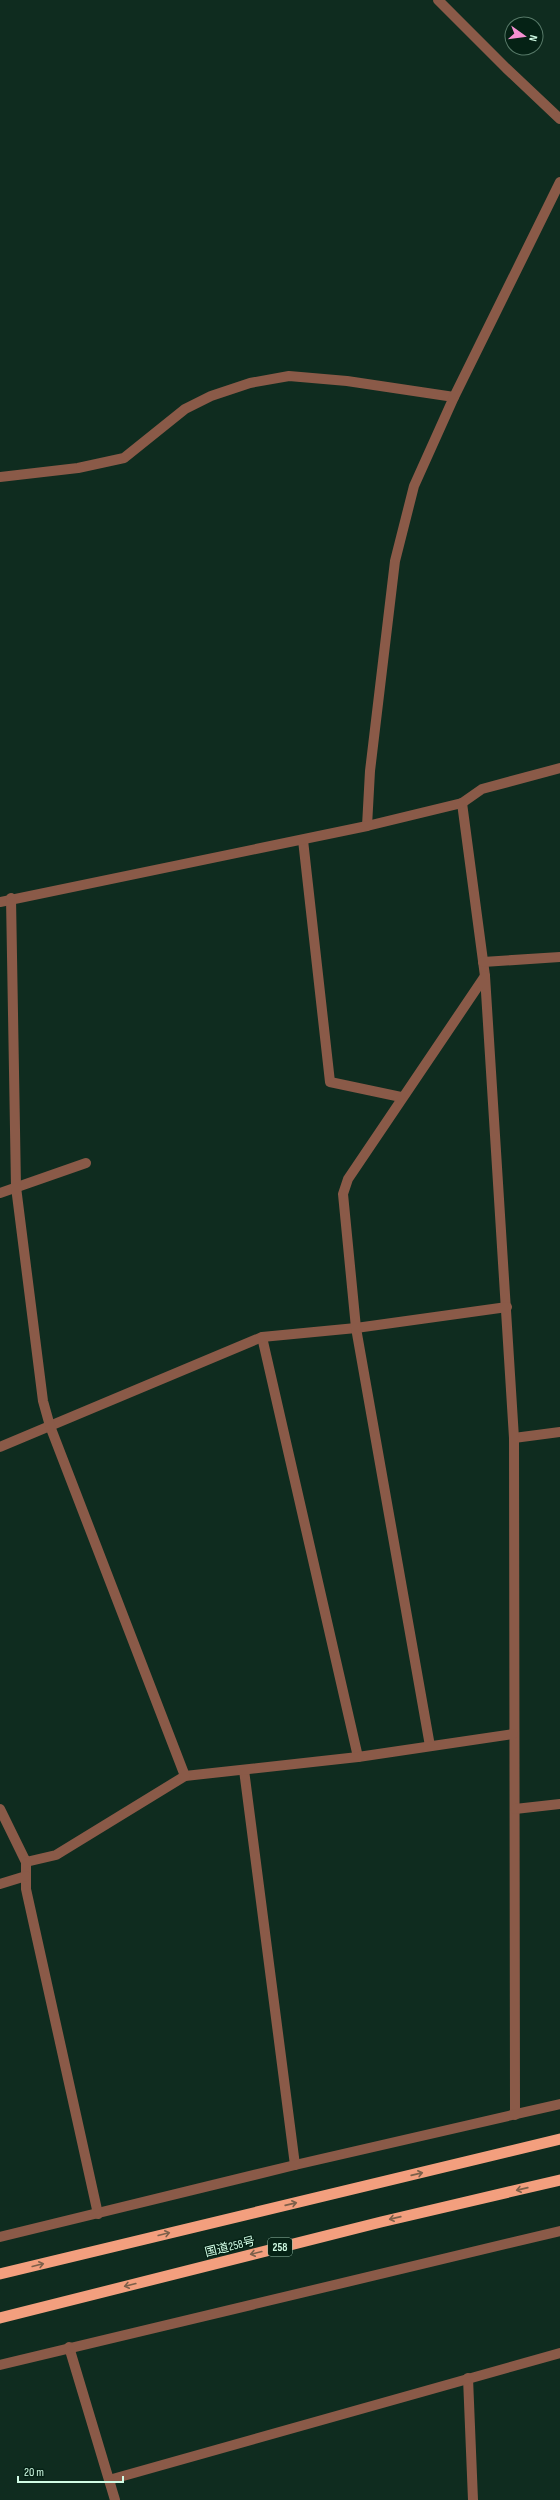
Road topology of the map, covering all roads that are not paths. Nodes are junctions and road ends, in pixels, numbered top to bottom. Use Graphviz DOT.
graph roads {
  1 [pos="438,0"];
  2 [pos="560,118"];
  3 [pos="560,182"];
  4 [pos="454,397"];
  5 [pos="0,477"];
  6 [pos="560,768"];
  7 [pos="462,803"];
  8 [pos="367,826"];
  9 [pos="303,840"];
  10 [pos="12,898"];
  11 [pos="0,902"];
  12 [pos="560,957"];
  13 [pos="484,962"];
  14 [pos="485,976"];
  15 [pos="401,1097"];
  16 [pos="86,1162"];
  17 [pos="16,1187"];
  18 [pos="0,1193"];
  19 [pos="507,1307"];
  20 [pos="356,1328"];
  21 [pos="262,1337"];
  22 [pos="50,1426"];
  23 [pos="560,1432"];
  24 [pos="514,1438"];
  25 [pos="0,1447"];
  26 [pos="513,1734"];
  27 [pos="430,1746"];
  28 [pos="358,1757"];
  29 [pos="244,1770"];
  30 [pos="185,1776"];
  31 [pos="560,1804"];
  32 [pos="515,1808"];
  33 [pos="0,1809"];
  34 [pos="26,1862"];
  35 [pos="26,1876"];
  36 [pos="0,1884"];
  37 [pos="560,2104"];
  38 [pos="515,2114"];
  39 [pos="560,2139"];
  40 [pos="295,2165"];
  41 [pos="560,2180"];
  42 [pos="98,2214"];
  43 [pos="560,2231"];
  44 [pos="0,2237"];
  45 [pos="0,2274"];
  46 [pos="0,2318"];
  47 [pos="69,2347"];
  48 [pos="560,2354"];
  49 [pos="0,2365"];
  50 [pos="468,2378"];
  51 [pos="109,2480"];
  52 [pos="115,2500"];
  53 [pos="472,2500"];
  1 -- 2 [label="street"];
  3 -- 4 [label="street"];
  4 -- 5 [label="street"];
  4 -- 8 [label="street"];
  6 -- 7 [label="street"];
  7 -- 8 [label="street"];
  7 -- 13 [label="street"];
  8 -- 9 [label="street"];
  9 -- 10 [label="street"];
  9 -- 15 [label="street"];
  10 -- 11 [label="street"];
  10 -- 17 [label="street"];
  12 -- 13 [label="street"];
  13 -- 14 [label="street"];
  14 -- 15 [label="street"];
  14 -- 19 [label="street"];
  15 -- 20 [label="street"];
  16 -- 17 [label="street"];
  17 -- 18 [label="street"];
  17 -- 22 [label="street"];
  19 -- 20 [label="street"];
  19 -- 24 [label="street"];
  20 -- 21 [label="street"];
  20 -- 27 [label="street"];
  21 -- 22 [label="street"];
  21 -- 28 [label="street"];
  22 -- 25 [label="street"];
  22 -- 30 [label="street"];
  23 -- 24 [label="street"];
  24 -- 26 [label="street"];
  26 -- 27 [label="street"];
  26 -- 32 [label="street"];
  27 -- 28 [label="street"];
  28 -- 29 [label="street"];
  29 -- 30 [label="street"];
  29 -- 40 [label="street"];
  30 -- 34 [label="street"];
  31 -- 32 [label="street"];
  32 -- 38 [label="street"];
  33 -- 34 [label="street"];
  34 -- 35 [label="street"];
  35 -- 36 [label="street"];
  35 -- 42 [label="street"];
  37 -- 38 [label="street"];
  38 -- 40 [label="street"];
  45 -- 39 [label="highway, one-way"];
  40 -- 42 [label="street"];
  41 -- 46 [label="highway, 国道258号 / 258, one-way"];
  42 -- 44 [label="street"];
  43 -- 47 [label="street"];
  47 -- 49 [label="street"];
  47 -- 51 [label="street"];
  48 -- 50 [label="street"];
  50 -- 51 [label="street"];
  50 -- 53 [label="street"];
  51 -- 52 [label="street"];
}
